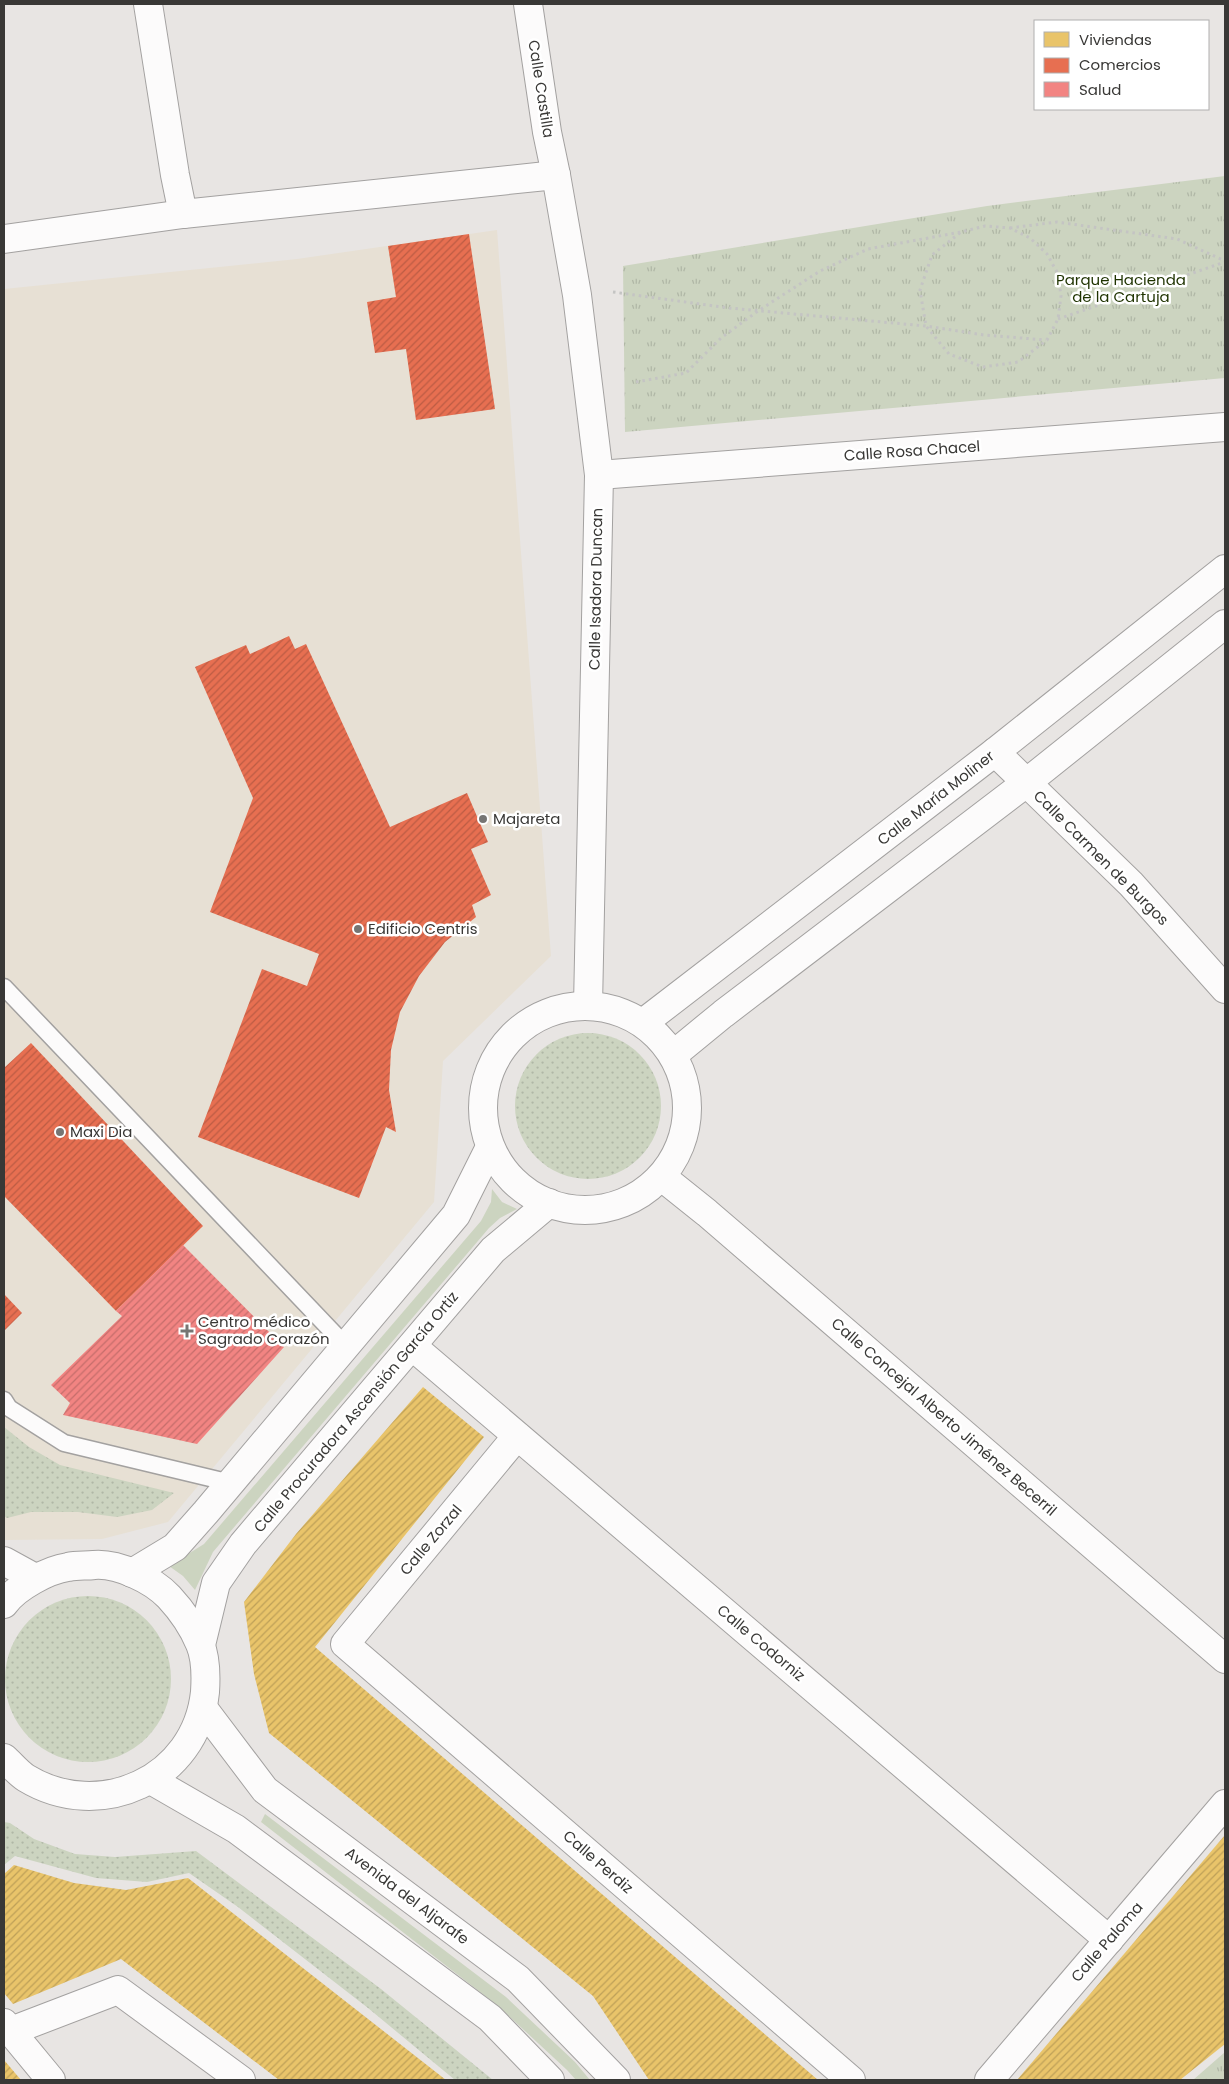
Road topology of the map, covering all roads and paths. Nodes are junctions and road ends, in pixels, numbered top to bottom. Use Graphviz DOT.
graph roads {
  1 [pos="148,4"];
  2 [pos="528,4"];
  3 [pos="556,175"];
  4 [pos="183,214"];
  5 [pos="1010,228"];
  6 [pos="961,232"];
  7 [pos="4,239"];
  8 [pos="1225,262"];
  9 [pos="613,292"];
  10 [pos="758,311"];
  11 [pos="1058,319"];
  12 [pos="926,326"];
  13 [pos="1047,340"];
  14 [pos="636,382"];
  15 [pos="1225,427"];
  16 [pos="599,475"];
  17 [pos="1225,569"];
  18 [pos="1225,624"];
  19 [pos="995,752"];
  20 [pos="1026,783"];
  21 [pos="4,987"];
  22 [pos="1225,989"];
  23 [pos="588,1006"];
  24 [pos="643,1023"];
  25 [pos="673,1055"];
  26 [pos="490,1146"];
  27 [pos="662,1177"];
  28 [pos="549,1203"];
  29 [pos="346,1346"];
  30 [pos="412,1346"];
  31 [pos="4,1400"];
  32 [pos="517,1436"];
  33 [pos="231,1483"];
  34 [pos="4,1561"];
  35 [pos="132,1572"];
  36 [pos="35,1578"];
  37 [pos="4,1604"];
  38 [pos="345,1644"];
  39 [pos="201,1645"];
  40 [pos="1225,1658"];
  41 [pos="203,1708"];
  42 [pos="4,1758"];
  43 [pos="151,1780"];
  44 [pos="1225,1804"];
  45 [pos="1109,1940"];
  46 [pos="7,2027"];
  47 [pos="51,2080"];
  48 [pos="241,2080"];
  49 [pos="550,2080"];
  50 [pos="616,2080"];
  51 [pos="851,2080"];
  52 [pos="989,2080"];
  1 -- 4 [label="street"];
  2 -- 3 [label="street, Calle Castilla"];
  3 -- 4 [label="street"];
  3 -- 16 [label="street, Calle Isadora Duncan"];
  4 -- 7 [label="street"];
  5 -- 6 [label="path"];
  5 -- 8 [label="path"];
  5 -- 11 [label="path"];
  6 -- 10 [label="path"];
  6 -- 12 [label="path"];
  8 -- 11 [label="path"];
  9 -- 10 [label="path"];
  10 -- 12 [label="path"];
  10 -- 14 [label="path"];
  11 -- 13 [label="path"];
  12 -- 13 [label="path"];
  12 -- 13 [label="path"];
  15 -- 16 [label="street, Calle Rosa Chacel"];
  16 -- 23 [label="street, Calle Isadora Duncan"];
  17 -- 19 [label="street, Calle María Moliner"];
  18 -- 20 [label="street"];
  19 -- 20 [label="street, Calle Carmen de Burgos"];
  19 -- 24 [label="street, Calle María Moliner"];
  20 -- 22 [label="street, Calle Carmen de Burgos"];
  20 -- 25 [label="street"];
  21 -- 29 [label="lane"];
  23 -- 24 [label="street"];
  23 -- 26 [label="street"];
  24 -- 25 [label="street"];
  25 -- 27 [label="street"];
  26 -- 28 [label="street"];
  26 -- 29 [label="street"];
  27 -- 28 [label="street"];
  27 -- 40 [label="street, Calle Concejal Alberto Jiménez Becerril"];
  28 -- 30 [label="street, Calle Procuradora Ascensión García Ortiz"];
  29 -- 33 [label="street"];
  30 -- 32 [label="street, Calle Codorniz"];
  30 -- 39 [label="street, Calle Procuradora Ascensión García Ortiz"];
  31 -- 33 [label="lane"];
  32 -- 38 [label="street, Calle Zorzal"];
  32 -- 45 [label="street, Calle Codorniz"];
  33 -- 35 [label="street"];
  34 -- 36 [label="street"];
  35 -- 36 [label="street"];
  35 -- 39 [label="street"];
  36 -- 37 [label="street"];
  38 -- 51 [label="street, Calle Perdiz"];
  39 -- 41 [label="street"];
  41 -- 43 [label="street"];
  41 -- 50 [label="street, Avenida del Aljarafe"];
  42 -- 43 [label="street"];
  43 -- 49 [label="street"];
  44 -- 45 [label="street, Calle Paloma"];
  45 -- 52 [label="street, Calle Paloma"];
  46 -- 47 [label="street"];
  46 -- 48 [label="street"];
}
